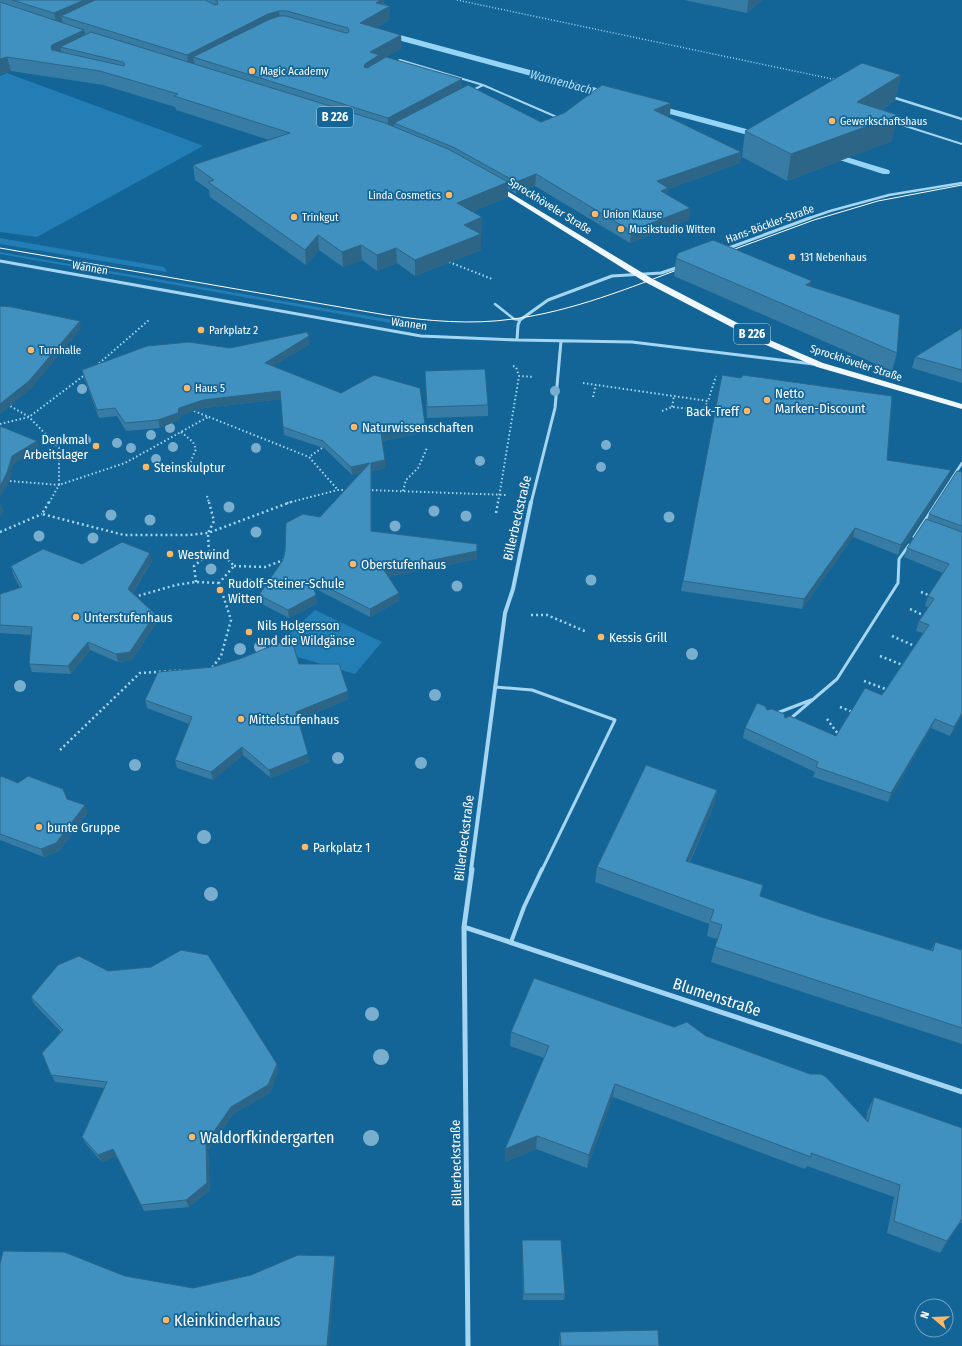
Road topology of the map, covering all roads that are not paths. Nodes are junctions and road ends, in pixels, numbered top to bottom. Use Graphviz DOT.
graph roads {
  1 [pos="393,64"];
  2 [pos="483,85"];
  3 [pos="469,92"];
  4 [pos="886,95"];
  5 [pos="559,118"];
  6 [pos="886,119"];
  7 [pos="962,119"];
  8 [pos="962,144"];
  9 [pos="489,182"];
  10 [pos="962,183"];
  11 [pos="725,250"];
  12 [pos="0,261"];
  13 [pos="680,266"];
  14 [pos="640,275"];
  15 [pos="495,304"];
  16 [pos="520,320"];
  17 [pos="517,340"];
  18 [pos="561,341"];
  19 [pos="820,365"];
  20 [pos="962,407"];
  21 [pos="962,463"];
  22 [pos="921,525"];
  23 [pos="928,528"];
  24 [pos="495,687"];
  25 [pos="814,699"];
  26 [pos="773,714"];
  27 [pos="784,725"];
  28 [pos="464,927"];
  29 [pos="511,942"];
  30 [pos="962,1092"];
  31 [pos="468,1346"];
  1 -- 2 [label="lane"];
  2 -- 3 [label="lane"];
  2 -- 5 [label="lane"];
  4 -- 7 [label="street"];
  6 -- 8 [label="lane"];
  9 -- 14 [label="main road, Sprockhöveler Straße / B 226"];
  10 -- 11 [label="street, Hans-Böckler-Straße"];
  12 -- 17 [label="street, Wannen"];
  13 -- 14 [label="street"];
  14 -- 16 [label="street"];
  14 -- 19 [label="main road, Sprockhöveler Straße / B 226"];
  15 -- 16 [label="lane"];
  16 -- 17 [label="street"];
  17 -- 18 [label="street, Wannen"];
  18 -- 19 [label="street, Wannen"];
  18 -- 24 [label="street, Billerbeckstraße"];
  19 -- 20 [label="main road, Sprockhöveler Straße / B 226"];
  21 -- 22 [label="lane"];
  22 -- 23 [label="lane"];
  22 -- 25 [label="lane"];
  24 -- 28 [label="street, Billerbeckstraße"];
  24 -- 29 [label="lane"];
  25 -- 26 [label="lane"];
  25 -- 27 [label="lane"];
  28 -- 29 [label="street, Blumenstraße"];
  28 -- 31 [label="street, Billerbeckstraße"];
  29 -- 30 [label="street, Blumenstraße"];
}
